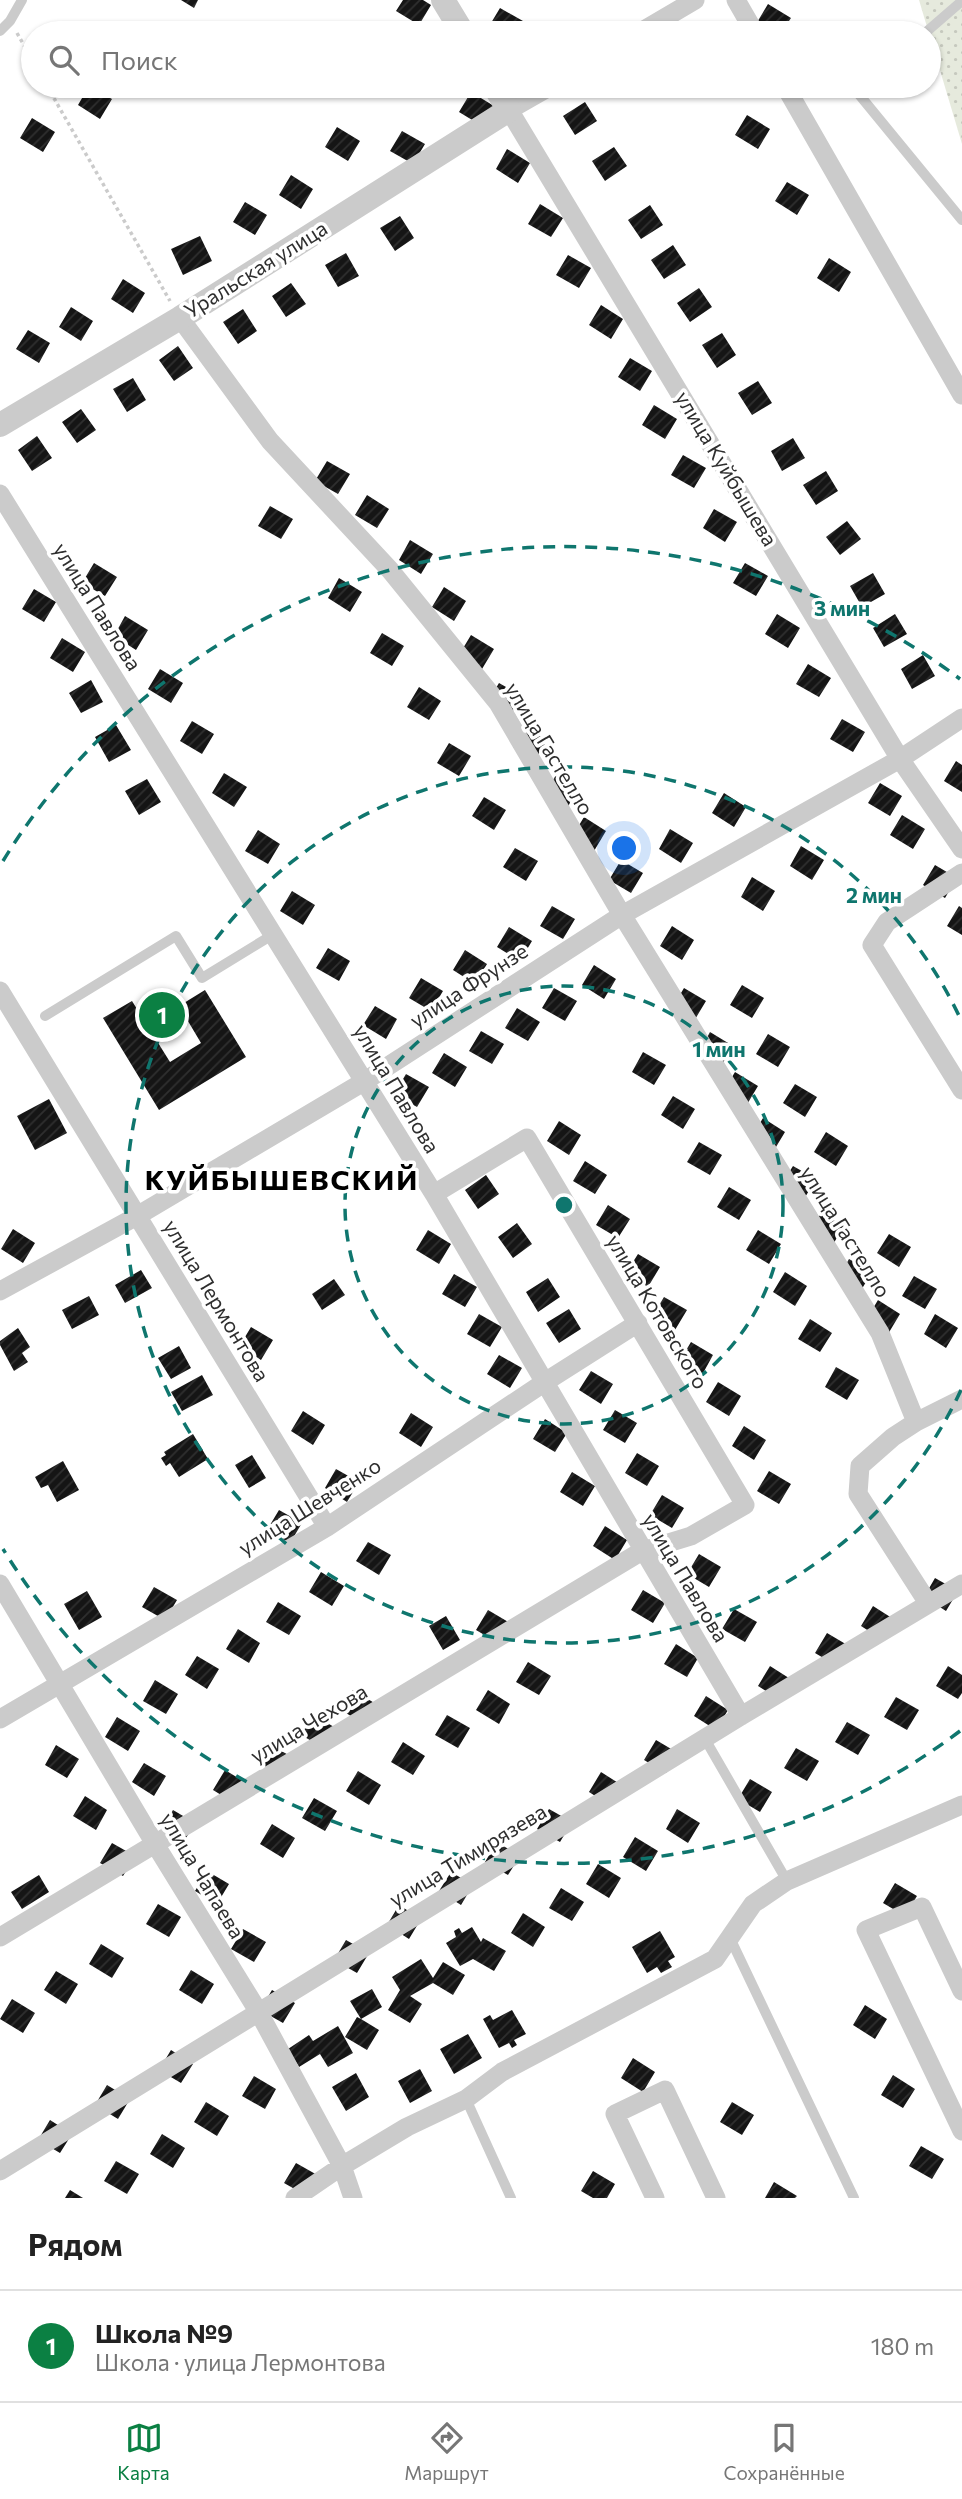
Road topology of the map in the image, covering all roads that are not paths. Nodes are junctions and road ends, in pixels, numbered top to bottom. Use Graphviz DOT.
graph roads {
  1 [pos="22,0"];
  2 [pos="443,0"];
  3 [pos="695,0"];
  4 [pos="736,0"];
  5 [pos="962,1"];
  6 [pos="456,21"];
  7 [pos="659,21"];
  8 [pos="748,21"];
  9 [pos="939,21"];
  10 [pos="0,31"];
  11 [pos="502,98"];
  12 [pos="530,98"];
  13 [pos="792,98"];
  14 [pos="861,98"];
  15 [pos="509,110"];
  16 [pos="962,220"];
  17 [pos="180,318"];
  18 [pos="962,395"];
  19 [pos="0,425"];
  20 [pos="0,494"];
  21 [pos="962,718"];
  22 [pos="900,759"];
  23 [pos="962,849"];
  24 [pos="962,873"];
  25 [pos="622,915"];
  26 [pos="274,934"];
  27 [pos="0,991"];
  28 [pos="45,1016"];
  29 [pos="365,1081"];
  30 [pos="962,1090"];
  31 [pos="434,1194"];
  32 [pos="137,1216"];
  33 [pos="0,1291"];
  34 [pos="638,1323"];
  35 [pos="545,1382"];
  36 [pos="962,1399"];
  37 [pos="916,1422"];
  38 [pos="327,1527"];
  39 [pos="642,1551"];
  40 [pos="0,1584"];
  41 [pos="962,1584"];
  42 [pos="928,1603"];
  43 [pos="60,1683"];
  44 [pos="741,1716"];
  45 [pos="0,1719"];
  46 [pos="705,1738"];
  47 [pos="962,1805"];
  48 [pos="155,1844"];
  49 [pos="787,1881"];
  50 [pos="0,1937"];
  51 [pos="730,1938"];
  52 [pos="962,1991"];
  53 [pos="258,2011"];
  54 [pos="466,2099"];
  55 [pos="962,2131"];
  56 [pos="342,2166"];
  57 [pos="0,2171"];
  58 [pos="295,2198"];
  59 [pos="353,2198"];
  60 [pos="511,2198"];
  61 [pos="655,2198"];
  62 [pos="716,2198"];
  63 [pos="854,2198"];
  1 -- 10 [label="lane"];
  2 -- 6 [label="street"];
  3 -- 7 [label="street"];
  4 -- 8 [label="street"];
  5 -- 9 [label="lane"];
  11 -- 15 [label="street, улица Куйбышева"];
  12 -- 15 [label="street"];
  13 -- 18 [label="street"];
  14 -- 16 [label="lane"];
  15 -- 17 [label="street, Уральская улица"];
  15 -- 22 [label="street, улица Куйбышева"];
  17 -- 19 [label="street, Уральская улица"];
  17 -- 25 [label="street, улица Гастелло"];
  20 -- 26 [label="street, улица Павлова"];
  21 -- 22 [label="street, улица Фрунзе"];
  22 -- 23 [label="street, улица Куйбышева"];
  22 -- 25 [label="street, улица Фрунзе"];
  24 -- 30 [label="street"];
  25 -- 29 [label="street, улица Фрунзе"];
  25 -- 37 [label="street, улица Гастелло"];
  26 -- 28 [label="lane"];
  26 -- 29 [label="street, улица Павлова"];
  27 -- 32 [label="street, улица Лермонтова"];
  29 -- 31 [label="street, улица Павлова"];
  29 -- 32 [label="street, улица Фрунзе"];
  31 -- 34 [label="street, улица Котовского"];
  31 -- 35 [label="street, улица Павлова"];
  32 -- 33 [label="street, улица Фрунзе"];
  32 -- 38 [label="street, улица Лермонтова"];
  34 -- 35 [label="street, улица Шевченко"];
  34 -- 39 [label="street, улица Котовского"];
  35 -- 38 [label="street, улица Шевченко"];
  35 -- 39 [label="street, улица Павлова"];
  36 -- 37 [label="street"];
  37 -- 42 [label="street"];
  38 -- 43 [label="street, улица Шевченко"];
  39 -- 44 [label="street, улица Павлова"];
  39 -- 48 [label="street, улица Чехова"];
  40 -- 43 [label="street, улица Чапаева"];
  41 -- 42 [label="street, улица Тимирязева"];
  42 -- 44 [label="street, улица Тимирязева"];
  43 -- 45 [label="street, улица Шевченко"];
  43 -- 48 [label="street, улица Чапаева"];
  44 -- 46 [label="street, улица Тимирязева"];
  46 -- 49 [label="lane"];
  46 -- 53 [label="street, улица Тимирязева"];
  47 -- 49 [label="street"];
  48 -- 50 [label="street, улица Чехова"];
  48 -- 53 [label="street, улица Чапаева"];
  49 -- 51 [label="street"];
  51 -- 54 [label="street"];
  51 -- 63 [label="lane"];
  52 -- 55 [label="street"];
  53 -- 56 [label="street, улица Чапаева"];
  53 -- 57 [label="street, улица Тимирязева"];
  54 -- 56 [label="street"];
  54 -- 60 [label="lane"];
  56 -- 58 [label="street"];
  56 -- 59 [label="street, улица Чапаева"];
  61 -- 62 [label="street"];
}
